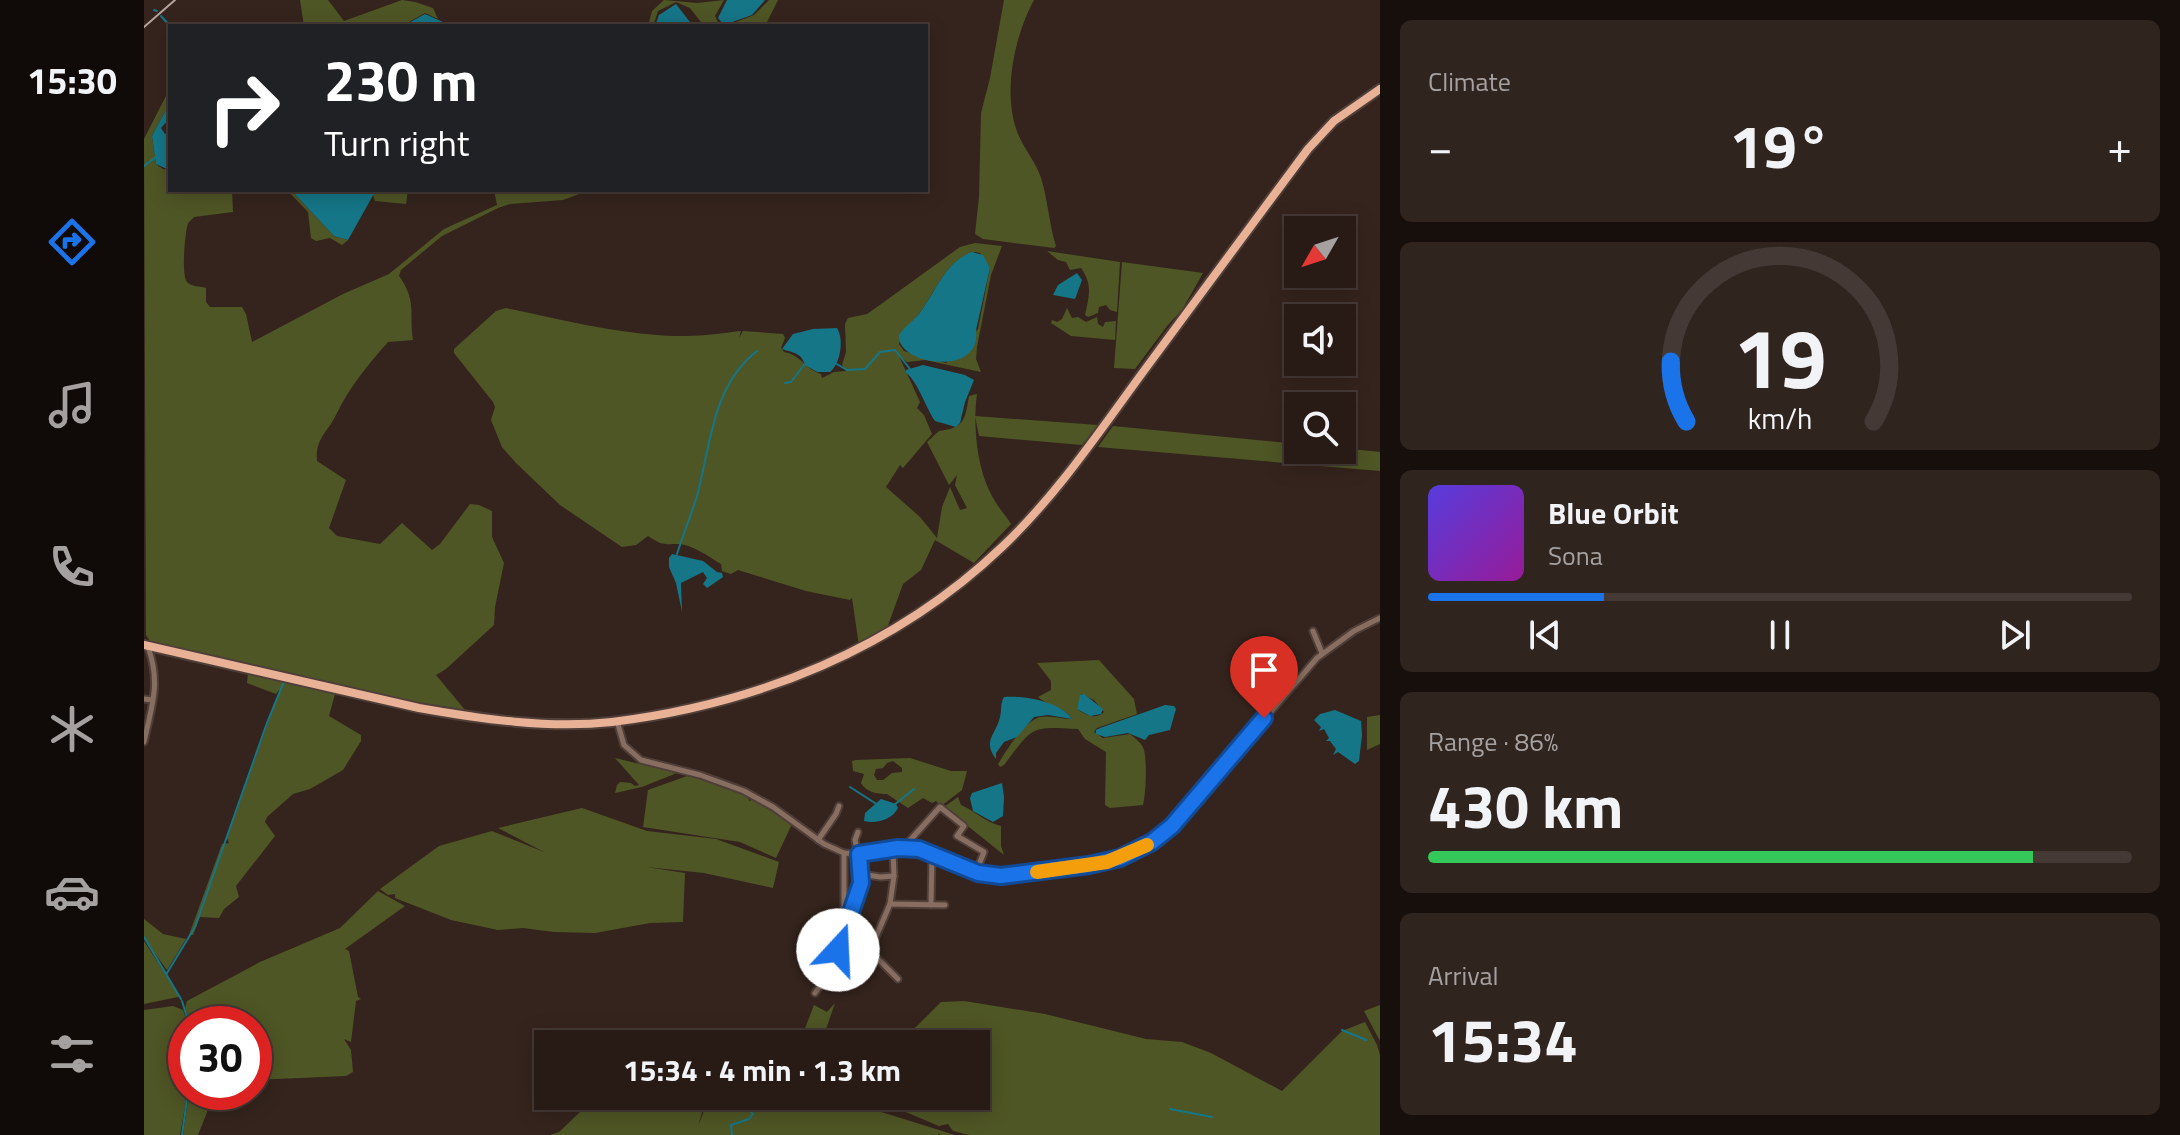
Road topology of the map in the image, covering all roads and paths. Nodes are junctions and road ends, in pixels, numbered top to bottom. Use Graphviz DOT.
graph roads {
  1 [pos="1380,89"];
  2 [pos="1380,618"];
  3 [pos="1313,631"];
  4 [pos="146,646"];
  5 [pos="1322,653"];
  6 [pos="148,701"];
  7 [pos="617,721"];
  8 [pos="144,742"];
  9 [pos="839,806"];
  10 [pos="858,832"];
  11 [pos="818,840"];
  12 [pos="903,848"];
  13 [pos="893,849"];
  14 [pos="844,853"];
  15 [pos="859,854"];
  16 [pos="932,854"];
  17 [pos="976,872"];
  18 [pos="862,874"];
  19 [pos="894,876"];
  20 [pos="890,904"];
  21 [pos="931,905"];
  22 [pos="945,905"];
  23 [pos="844,928"];
  24 [pos="898,979"];
  25 [pos="815,993"];
  1 -- 7 [label="main road"];
  2 -- 5 [label="street"];
  3 -- 5 [label="street"];
  4 -- 6 [label="street"];
  4 -- 7 [label="main road"];
  5 -- 17 [label="street"];
  6 -- 8 [label="street"];
  7 -- 11 [label="street"];
  9 -- 11 [label="street"];
  10 -- 15 [label="street"];
  11 -- 14 [label="street"];
  12 -- 13 [label="street"];
  12 -- 16 [label="street"];
  12 -- 17 [label="street"];
  13 -- 15 [label="street"];
  13 -- 19 [label="street"];
  14 -- 15 [label="street"];
  14 -- 23 [label="street"];
  15 -- 18 [label="street"];
  16 -- 17 [label="street"];
  16 -- 21 [label="street"];
  18 -- 19 [label="street"];
  18 -- 23 [label="street"];
  19 -- 20 [label="street"];
  20 -- 21 [label="street"];
  20 -- 24 [label="street"];
  21 -- 22 [label="street"];
  23 -- 25 [label="street"];
}
